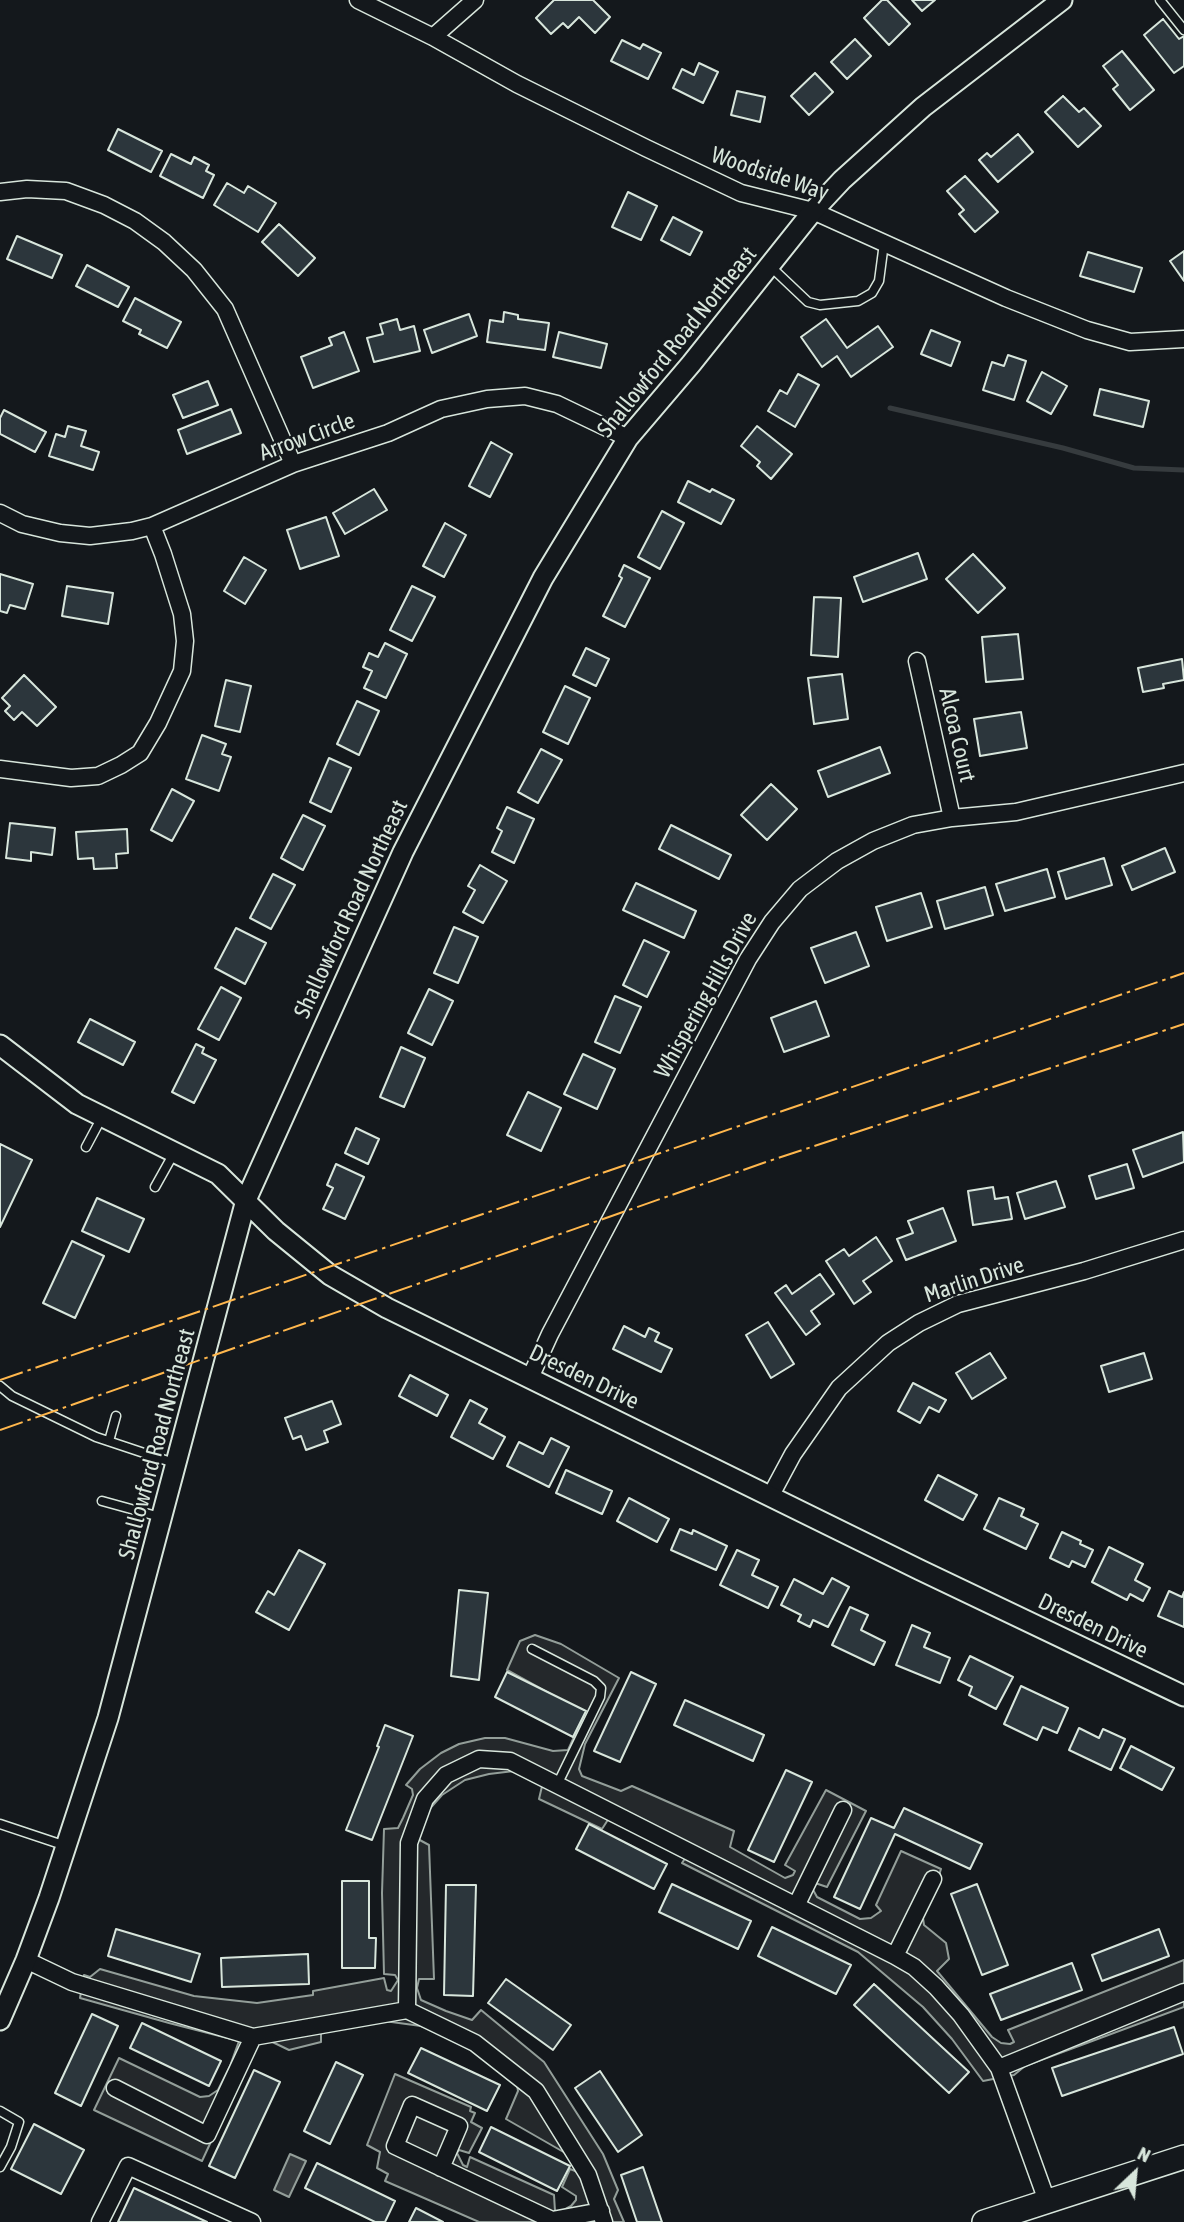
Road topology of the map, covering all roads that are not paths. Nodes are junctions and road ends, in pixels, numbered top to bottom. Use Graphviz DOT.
graph roads {
  1 [pos="358,0"];
  2 [pos="475,0"];
  3 [pos="1062,0"];
  4 [pos="1160,0"];
  5 [pos="1184,30"];
  6 [pos="433,37"];
  7 [pos="0,192"];
  8 [pos="813,211"];
  9 [pos="884,243"];
  10 [pos="770,266"];
  11 [pos="1184,339"];
  12 [pos="628,438"];
  13 [pos="293,464"];
  14 [pos="0,513"];
  15 [pos="152,526"];
  16 [pos="917,661"];
  17 [pos="0,769"];
  18 [pos="1184,773"];
  19 [pos="952,818"];
  20 [pos="0,1045"];
  21 [pos="102,1117"];
  22 [pos="86,1147"];
  23 [pos="174,1153"];
  24 [pos="155,1187"];
  25 [pos="246,1200"];
  26 [pos="1184,1240"];
  27 [pos="530,1378"];
  28 [pos="0,1386"];
  29 [pos="116,1416"];
  30 [pos="109,1441"];
  31 [pos="177,1464"];
  32 [pos="771,1495"];
  33 [pos="102,1501"];
  34 [pos="162,1518"];
  35 [pos="532,1649"];
  36 [pos="1184,1696"];
  37 [pos="557,1785"];
  38 [pos="843,1810"];
  39 [pos="0,1824"];
  40 [pos="66,1846"];
  41 [pos="933,1879"];
  42 [pos="796,1906"];
  43 [pos="895,1956"];
  44 [pos="26,1960"];
  45 [pos="1184,1993"];
  46 [pos="407,2010"];
  47 [pos="0,2020"];
  48 [pos="253,2036"];
  49 [pos="999,2068"];
  50 [pos="115,2088"];
  51 [pos="0,2112"];
  52 [pos="1184,2157"];
  53 [pos="0,2167"];
  54 [pos="441,2168"];
  55 [pos="1047,2201"];
  56 [pos="602,2217"];
  57 [pos="100,2222"];
  58 [pos="253,2222"];
  59 [pos="984,2222"];
  1 -- 6 [label="street, Woodside Way"];
  2 -- 6 [label="street"];
  3 -- 8 [label="street, Shallowford Road Northeast"];
  4 -- 5 [label="lane"];
  6 -- 8 [label="street, Woodside Way"];
  7 -- 13 [label="street"];
  8 -- 9 [label="street, Woodside Way"];
  8 -- 10 [label="street, Shallowford Road Northeast"];
  9 -- 10 [label="lane"];
  9 -- 11 [label="street, Woodside Way"];
  10 -- 12 [label="street, Shallowford Road Northeast"];
  12 -- 13 [label="street, Arrow Circle"];
  12 -- 25 [label="street, Shallowford Road Northeast"];
  13 -- 15 [label="street, Arrow Circle"];
  14 -- 15 [label="street, Arrow Circle"];
  15 -- 17 [label="street"];
  16 -- 19 [label="street, Alcoa Court"];
  18 -- 19 [label="street, Whispering Hills Drive"];
  19 -- 27 [label="street, Whispering Hills Drive"];
  20 -- 21 [label="street, Dresden Drive"];
  21 -- 22 [label="lane"];
  21 -- 23 [label="street, Dresden Drive"];
  23 -- 24 [label="lane"];
  23 -- 25 [label="street, Dresden Drive"];
  25 -- 27 [label="street, Dresden Drive"];
  25 -- 31 [label="street, Shallowford Road Northeast"];
  26 -- 32 [label="street, Marlin Drive"];
  27 -- 32 [label="street, Dresden Drive"];
  28 -- 30 [label="lane"];
  29 -- 30 [label="lane"];
  30 -- 31 [label="lane"];
  31 -- 34 [label="street, Shallowford Road Northeast"];
  32 -- 36 [label="street, Dresden Drive"];
  33 -- 34 [label="lane"];
  34 -- 40 [label="street, Shallowford Road Northeast"];
  35 -- 37 [label="lane"];
  37 -- 42 [label="street"];
  37 -- 46 [label="street"];
  38 -- 42 [label="street"];
  39 -- 40 [label="lane"];
  40 -- 44 [label="street, Shallowford Road Northeast"];
  41 -- 43 [label="street"];
  42 -- 43 [label="street"];
  43 -- 49 [label="street"];
  44 -- 47 [label="street, Shallowford Road Northeast"];
  44 -- 48 [label="street"];
  45 -- 49 [label="street"];
  46 -- 48 [label="street"];
  46 -- 56 [label="street"];
  48 -- 50 [label="street"];
  49 -- 55 [label="street"];
  51 -- 53 [label="lane"];
  52 -- 55 [label="main road"];
  54 -- 56 [label="street"];
  55 -- 59 [label="main road"];
  57 -- 58 [label="street"];
}
